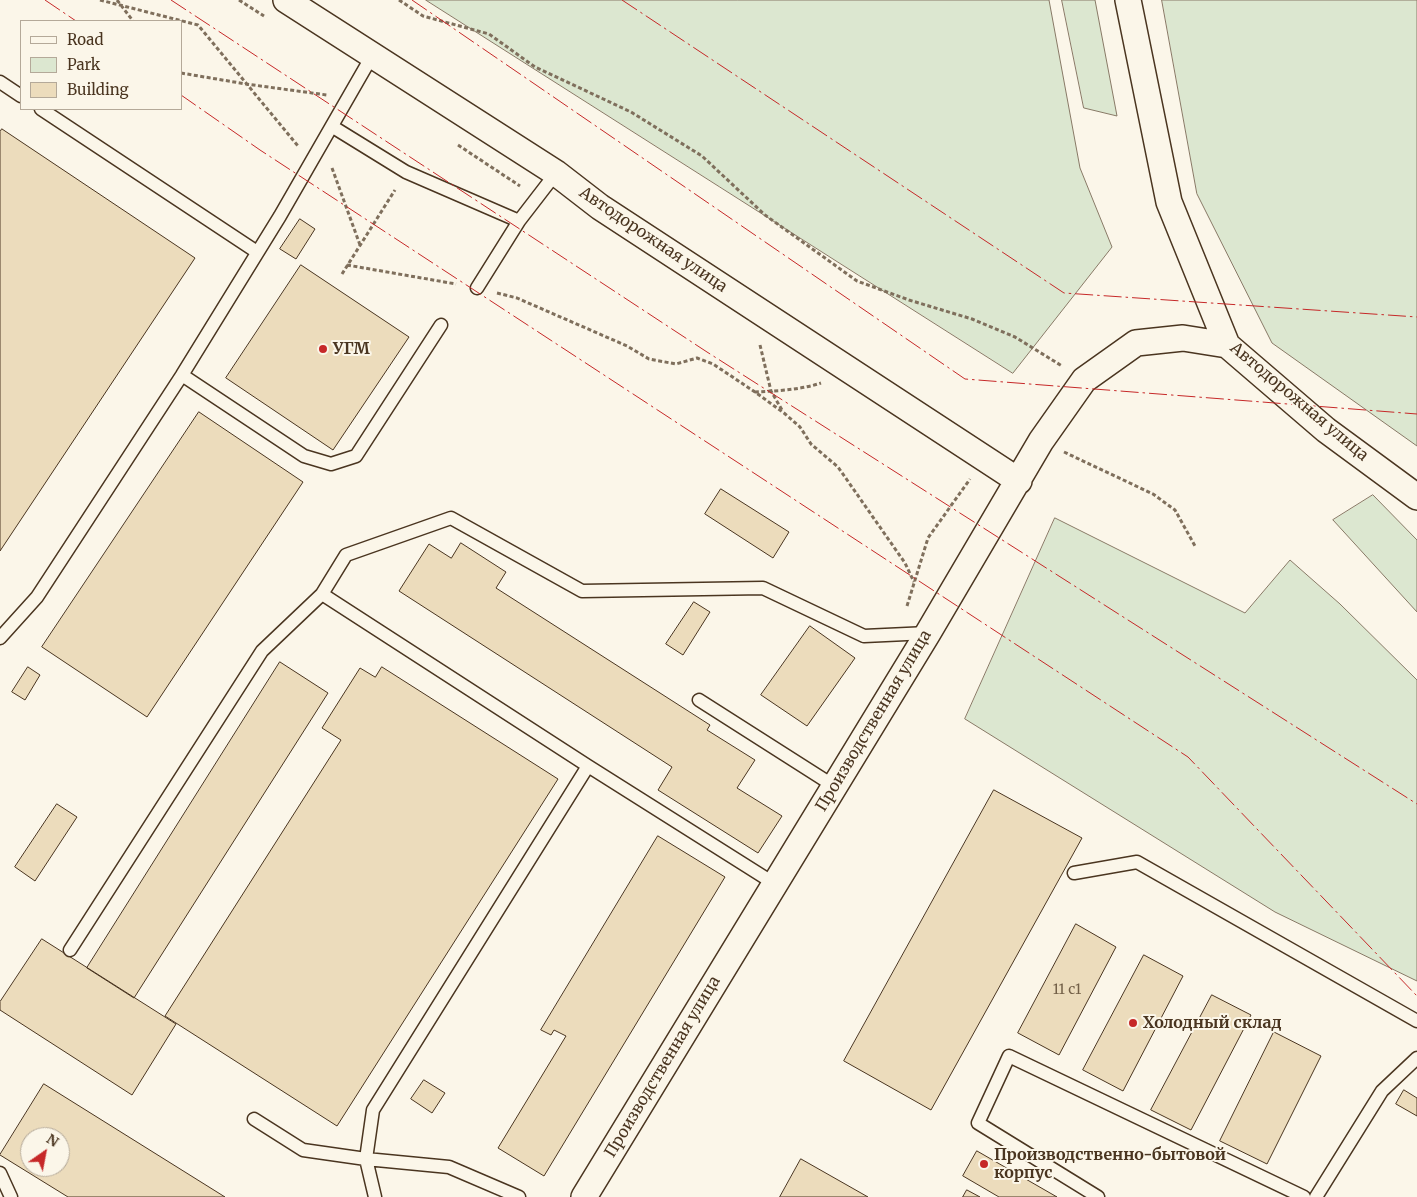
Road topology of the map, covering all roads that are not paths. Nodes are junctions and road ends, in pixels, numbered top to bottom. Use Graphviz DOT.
graph roads {
  1 [pos="286,0"];
  2 [pos="1128,0"];
  3 [pos="372,56"];
  4 [pos="0,82"];
  5 [pos="20,95"];
  6 [pos="43,110"];
  7 [pos="333,127"];
  8 [pos="556,173"];
  9 [pos="519,221"];
  10 [pos="258,252"];
  11 [pos="477,288"];
  12 [pos="441,325"];
  13 [pos="1227,345"];
  14 [pos="182,375"];
  15 [pos="1019,481"];
  16 [pos="1417,497"];
  17 [pos="322,594"];
  18 [pos="928,633"];
  19 [pos="0,638"];
  20 [pos="699,700"];
  21 [pos="588,766"];
  22 [pos="834,786"];
  23 [pos="1074,873"];
  24 [pos="775,884"];
  25 [pos="70,950"];
  26 [pos="1417,1021"];
  27 [pos="1417,1058"];
  28 [pos="254,1119"];
  29 [pos="366,1159"];
  30 [pos="0,1174"];
  31 [pos="11,1197"];
  32 [pos="375,1197"];
  33 [pos="519,1197"];
  34 [pos="584,1197"];
  35 [pos="1098,1197"];
  36 [pos="1304,1197"];
  37 [pos="1316,1197"];
  1 -- 3 [label="street, Автодорожная улица"];
  2 -- 13 [label="street, Автодорожная улица"];
  3 -- 7 [label="lane"];
  3 -- 8 [label="street, Автодорожная улица"];
  4 -- 5 [label="lane"];
  6 -- 10 [label="lane"];
  7 -- 9 [label="lane"];
  7 -- 10 [label="lane"];
  8 -- 9 [label="lane"];
  8 -- 15 [label="street, Автодорожная улица"];
  9 -- 11 [label="lane"];
  10 -- 14 [label="lane"];
  12 -- 14 [label="lane"];
  13 -- 15 [label="street, Производственная улица"];
  13 -- 16 [label="street, Автодорожная улица"];
  14 -- 19 [label="lane"];
  15 -- 18 [label="street, Производственная улица"];
  17 -- 18 [label="lane"];
  17 -- 21 [label="lane"];
  17 -- 25 [label="lane"];
  18 -- 22 [label="street, Производственная улица"];
  20 -- 22 [label="lane"];
  21 -- 24 [label="lane"];
  21 -- 29 [label="lane"];
  22 -- 24 [label="street, Производственная улица"];
  23 -- 26 [label="lane"];
  24 -- 34 [label="street, Производственная улица"];
  27 -- 37 [label="lane"];
  28 -- 29 [label="lane"];
  29 -- 32 [label="lane"];
  29 -- 33 [label="lane"];
  30 -- 31 [label="lane"];
  35 -- 36 [label="lane"];
}
